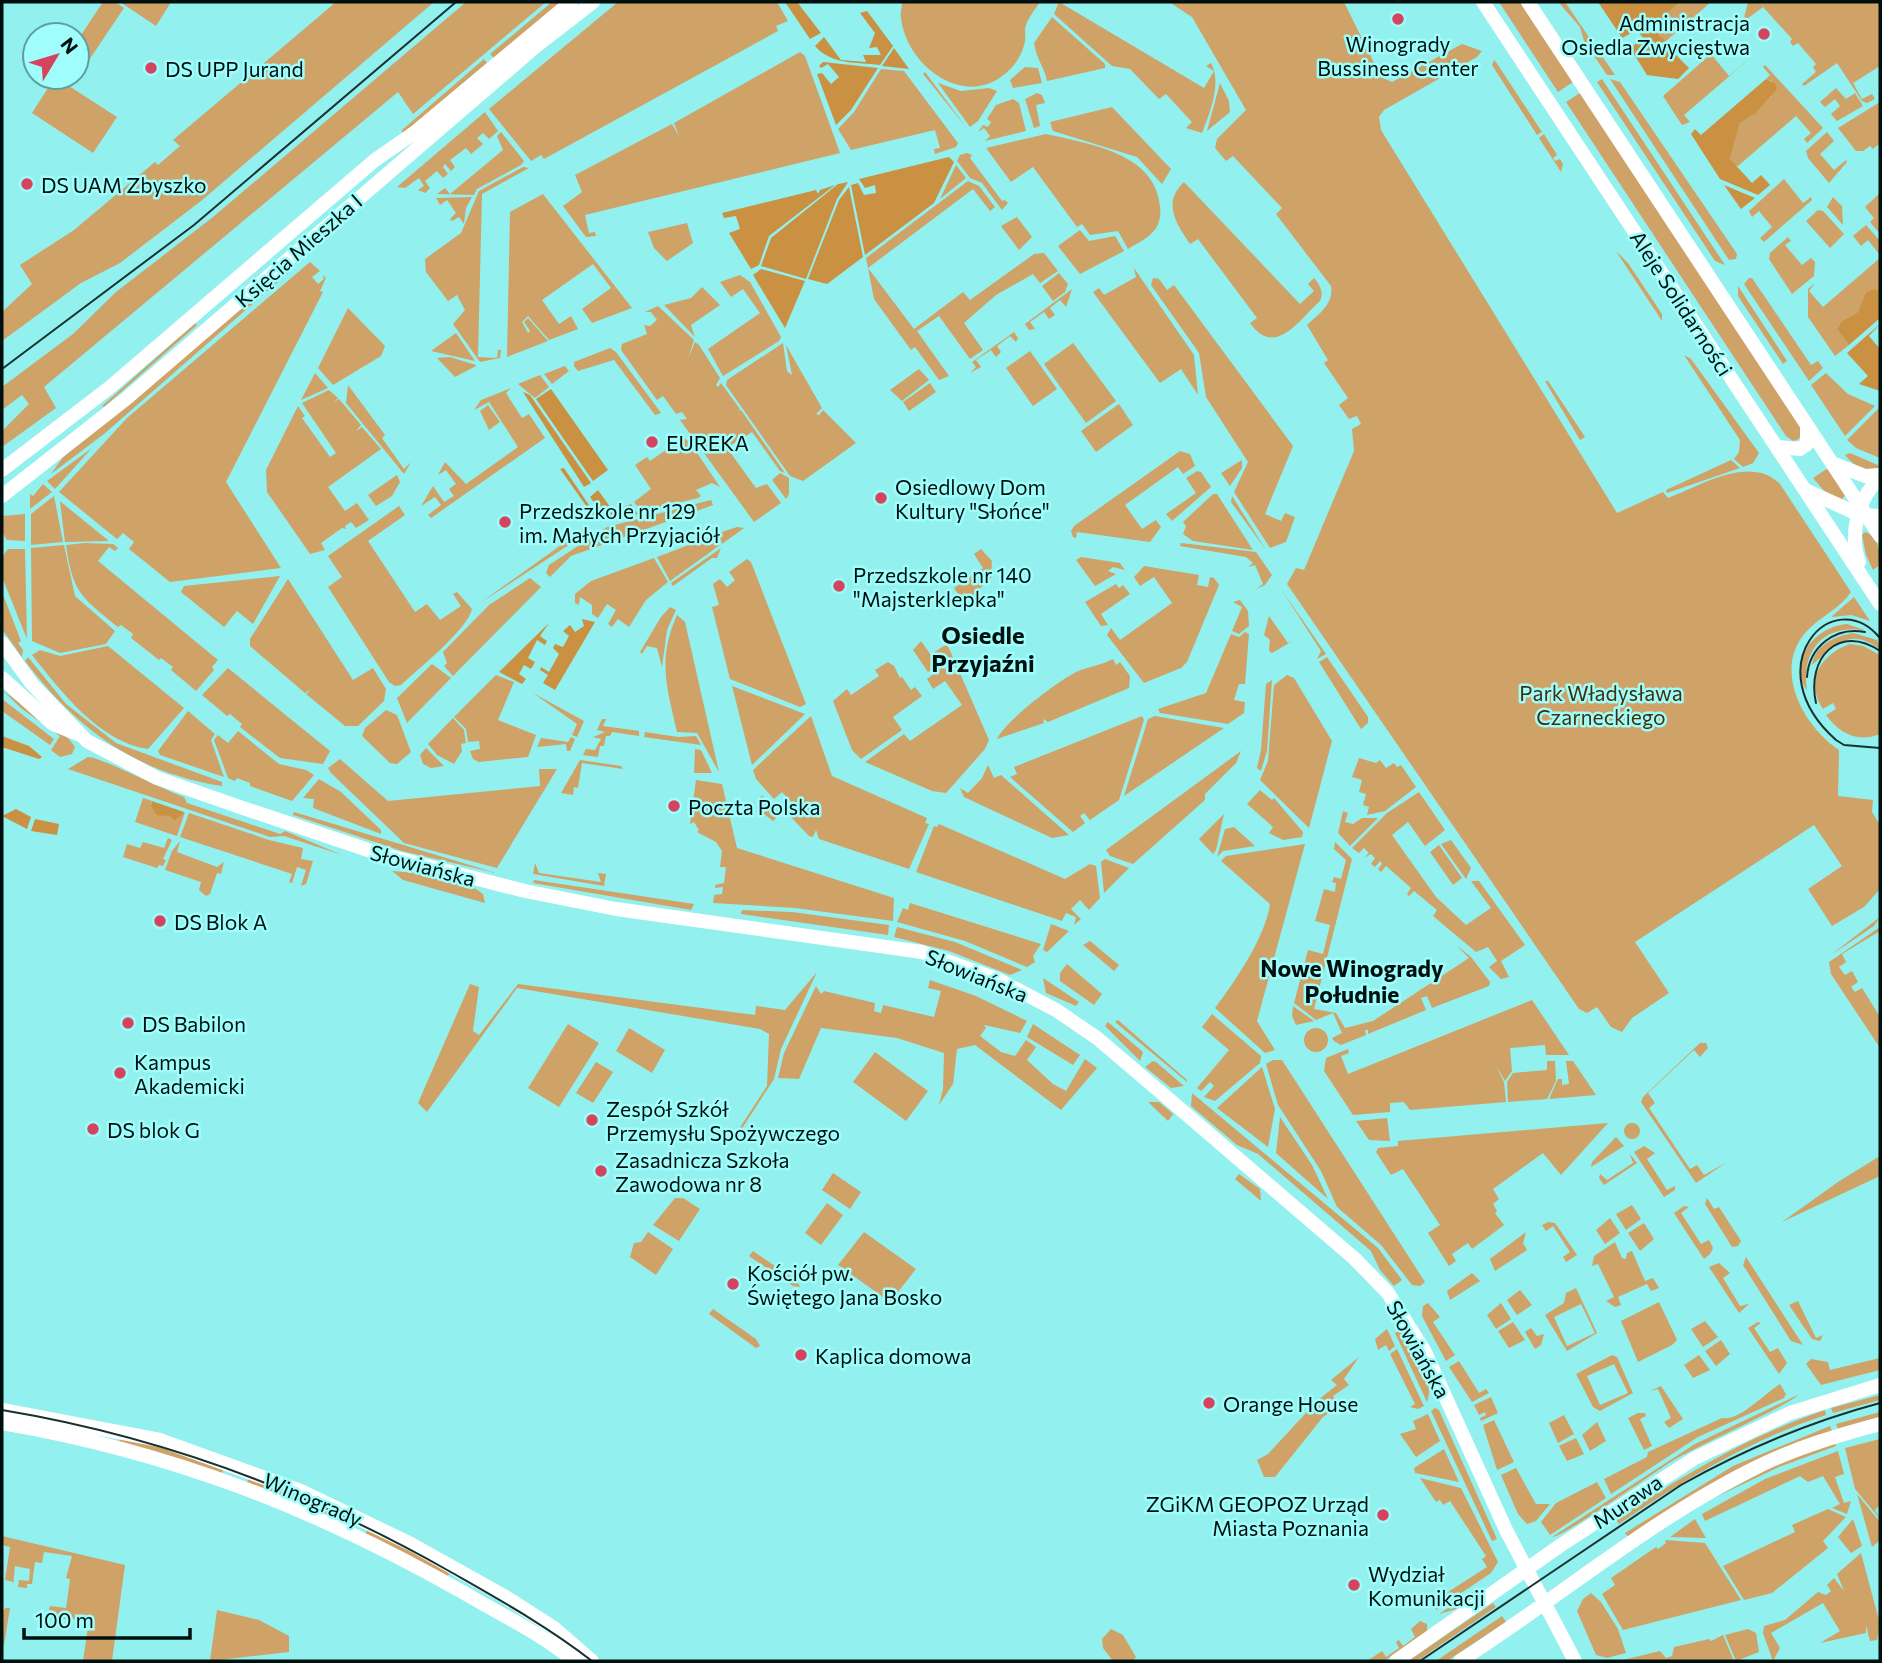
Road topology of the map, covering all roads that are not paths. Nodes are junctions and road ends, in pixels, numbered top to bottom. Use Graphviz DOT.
graph roads {
  1 [pos="571,2"];
  2 [pos="593,2"];
  3 [pos="1483,2"];
  4 [pos="1528,2"];
  5 [pos="294,230"];
  6 [pos="307,242"];
  7 [pos="1807,424"];
  8 [pos="1777,447"];
  9 [pos="1832,463"];
  10 [pos="2,470"];
  11 [pos="1880,477"];
  12 [pos="1806,491"];
  13 [pos="2,496"];
  14 [pos="1867,514"];
  15 [pos="1880,536"];
  16 [pos="1865,580"];
  17 [pos="1880,604"];
  18 [pos="2,643"];
  19 [pos="2,678"];
  20 [pos="78,734"];
  21 [pos="1880,1385"];
  22 [pos="2,1410"];
  23 [pos="2,1423"];
  24 [pos="1880,1424"];
  25 [pos="1526,1571"];
  26 [pos="1545,1604"];
  27 [pos="574,1661"];
  28 [pos="592,1661"];
  29 [pos="1396,1661"];
  30 [pos="1460,1661"];
  31 [pos="1575,1661"];
  1 -- 5 [label="street, Księcia Mieszka I"];
  2 -- 6 [label="street, Księcia Mieszka I"];
  3 -- 8 [label="street, Aleje Solidarności"];
  4 -- 7 [label="street, Aleje Solidarności"];
  5 -- 6 [label="street"];
  5 -- 10 [label="street, Księcia Mieszka I"];
  6 -- 13 [label="street, Księcia Mieszka I"];
  7 -- 8 [label="street"];
  7 -- 9 [label="street, Aleje Solidarności"];
  8 -- 12 [label="street, Aleje Solidarności"];
  9 -- 11 [label="street"];
  9 -- 14 [label="street, Aleje Solidarności"];
  11 -- 14 [label="street"];
  12 -- 14 [label="street"];
  12 -- 16 [label="street, Aleje Solidarności"];
  14 -- 15 [label="street, Aleje Solidarności"];
  14 -- 16 [label="street"];
  16 -- 17 [label="street, Aleje Solidarności"];
  18 -- 20 [label="street, Słowiańska"];
  19 -- 20 [label="street, Słowiańska"];
  20 -- 25 [label="street, Słowiańska"];
  21 -- 25 [label="street, Murawa"];
  22 -- 28 [label="street, Winogrady"];
  23 -- 27 [label="street, Winogrady"];
  24 -- 26 [label="street, Murawa"];
  25 -- 26 [label="street, Słowiańska"];
  25 -- 29 [label="street, Murawa"];
  26 -- 30 [label="street, Murawa"];
  26 -- 31 [label="street, Słowiańska"];
}
